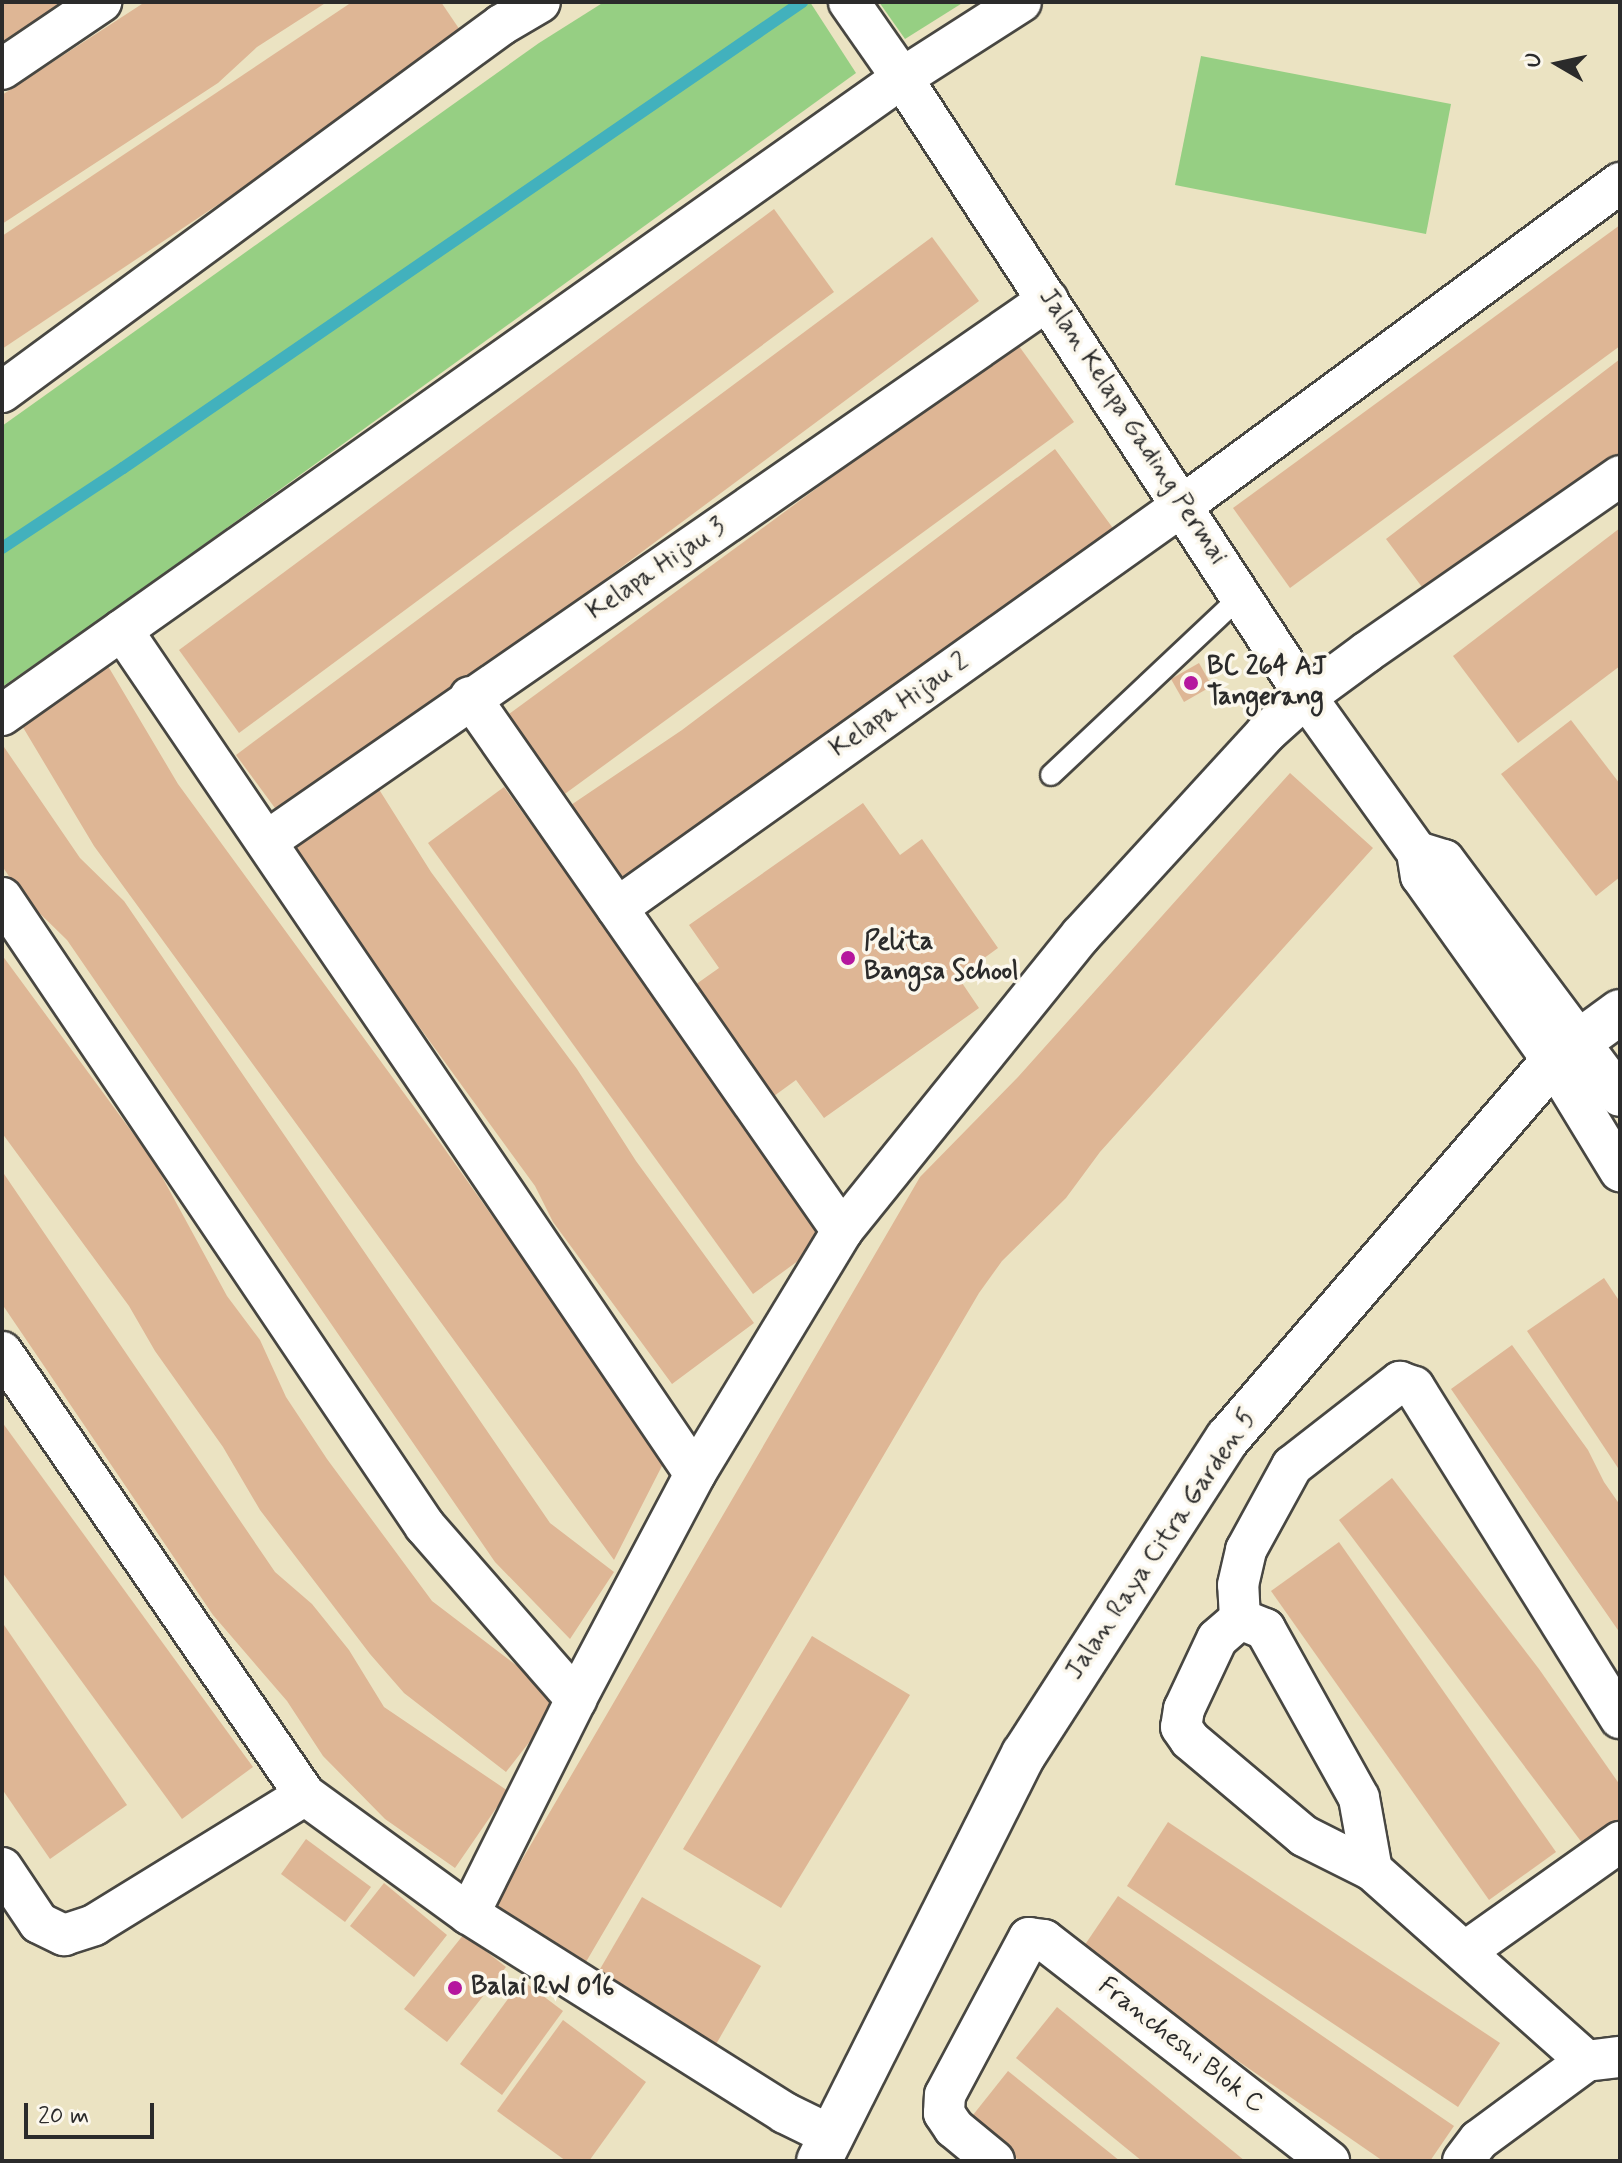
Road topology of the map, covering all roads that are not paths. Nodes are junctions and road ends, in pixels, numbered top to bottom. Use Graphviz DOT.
graph roads {
  1 [pos="101,2"];
  2 [pos="540,2"];
  3 [pos="1021,2"];
  4 [pos="853,8"];
  5 [pos="493,14"];
  6 [pos="2,69"];
  7 [pos="902,78"];
  8 [pos="1620,183"];
  9 [pos="1048,300"];
  10 [pos="2,392"];
  11 [pos="1620,476"];
  12 [pos="1183,505"];
  13 [pos="1242,595"];
  14 [pos="122,630"];
  15 [pos="470,697"];
  16 [pos="1306,697"];
  17 [pos="2,715"];
  18 [pos="1051,775"];
  19 [pos="267,841"];
  20 [pos="2,898"];
  21 [pos="617,908"];
  22 [pos="1620,1012"];
  23 [pos="1566,1051"];
  24 [pos="1620,1096"];
  25 [pos="1620,1171"];
  26 [pos="842,1231"];
  27 [pos="2,1352"];
  28 [pos="695,1474"];
  29 [pos="1240,1619"];
  30 [pos="576,1699"];
  31 [pos="1620,1718"];
  32 [pos="305,1795"];
  33 [pos="1620,1842"];
  34 [pos="2,1868"];
  35 [pos="1372,1870"];
  36 [pos="469,1914"];
  37 [pos="1466,1951"];
  38 [pos="1603,2059"];
  39 [pos="825,2148"];
  40 [pos="994,2161"];
  41 [pos="1329,2161"];
  42 [pos="1463,2161"];
  1 -- 6 [label="street"];
  2 -- 5 [label="street"];
  3 -- 7 [label="street"];
  4 -- 7 [label="street, Jalan Kelapa Gading Permai"];
  5 -- 10 [label="street"];
  7 -- 9 [label="street, Jalan Kelapa Gading Permai"];
  7 -- 14 [label="street"];
  8 -- 12 [label="street, Kelapa Hijau 2"];
  9 -- 12 [label="street, Jalan Kelapa Gading Permai"];
  9 -- 15 [label="street, Kelapa Hijau 3"];
  11 -- 16 [label="street"];
  12 -- 13 [label="street, Jalan Kelapa Gading Permai"];
  12 -- 21 [label="street, Kelapa Hijau 2"];
  13 -- 16 [label="street, Jalan Kelapa Gading Permai"];
  13 -- 18 [label="lane"];
  14 -- 17 [label="street"];
  14 -- 19 [label="street"];
  15 -- 19 [label="street, Kelapa Hijau 3"];
  15 -- 21 [label="street"];
  16 -- 23 [label="street, Jalan Kelapa Gading Permai"];
  16 -- 26 [label="street"];
  19 -- 28 [label="street"];
  20 -- 30 [label="street"];
  21 -- 26 [label="street"];
  22 -- 23 [label="street, Jalan Raya Citra Garden 5"];
  23 -- 24 [label="street"];
  23 -- 25 [label="street"];
  23 -- 39 [label="street, Jalan Raya Citra Garden 5"];
  26 -- 28 [label="street"];
  27 -- 32 [label="street"];
  28 -- 30 [label="street"];
  29 -- 31 [label="street"];
  29 -- 35 [label="street"];
  29 -- 35 [label="street"];
  30 -- 36 [label="street"];
  32 -- 34 [label="street"];
  32 -- 36 [label="street"];
  33 -- 37 [label="street"];
  35 -- 37 [label="street"];
  36 -- 39 [label="street"];
  37 -- 38 [label="street"];
  38 -- 42 [label="street"];
  40 -- 41 [label="street, Francheshi Blok C"];
}
